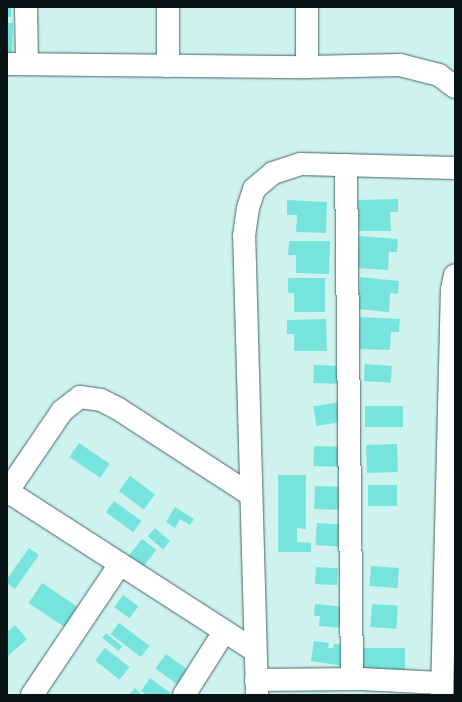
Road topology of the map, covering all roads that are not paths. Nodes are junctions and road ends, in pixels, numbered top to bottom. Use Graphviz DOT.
graph roads {
  1 [pos="26,7"];
  2 [pos="168,7"];
  3 [pos="307,7"];
  4 [pos="17,64"];
  5 [pos="168,66"];
  6 [pos="307,67"];
  7 [pos="455,87"];
  8 [pos="346,165"];
  9 [pos="455,168"];
  10 [pos="455,275"];
  11 [pos="451,471"];
  12 [pos="7,492"];
  13 [pos="251,495"];
  14 [pos="120,564"];
  15 [pos="224,632"];
  16 [pos="255,651"];
  17 [pos="358,684"];
  18 [pos="257,688"];
  19 [pos="441,689"];
  20 [pos="37,693"];
  21 [pos="184,695"];
  1 -- 4 [label="street"];
  2 -- 5 [label="street"];
  3 -- 6 [label="street"];
  4 -- 5 [label="street"];
  5 -- 6 [label="street"];
  6 -- 7 [label="street"];
  8 -- 9 [label="street"];
  8 -- 13 [label="street"];
  8 -- 17 [label="street"];
  10 -- 11 [label="street"];
  11 -- 19 [label="street"];
  12 -- 13 [label="street"];
  12 -- 14 [label="street"];
  13 -- 16 [label="street"];
  14 -- 15 [label="street"];
  14 -- 20 [label="street"];
  15 -- 16 [label="street"];
  15 -- 21 [label="street"];
  16 -- 18 [label="street"];
  17 -- 18 [label="street"];
  17 -- 19 [label="street"];
}
